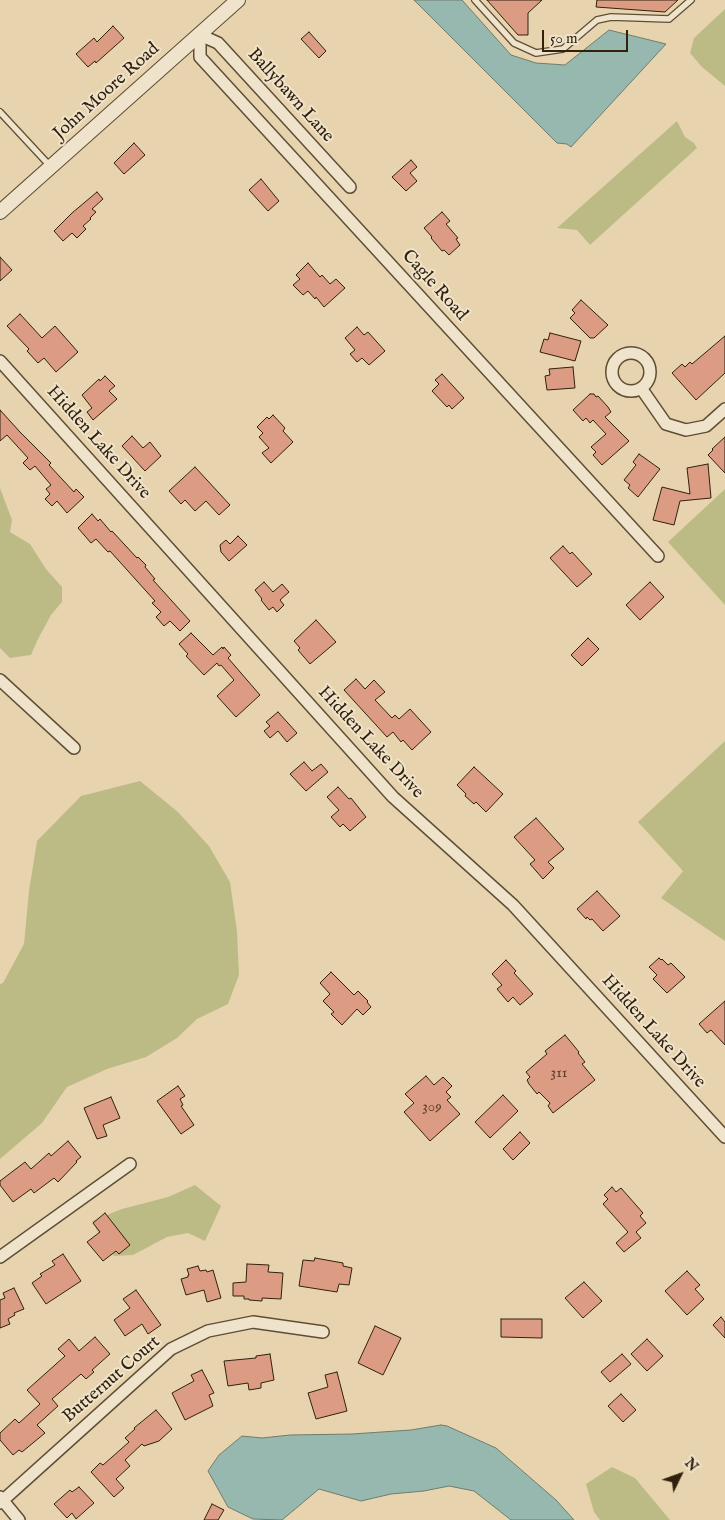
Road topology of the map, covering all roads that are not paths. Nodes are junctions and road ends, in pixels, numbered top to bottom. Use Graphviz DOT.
graph roads {
  1 [pos="238,0"];
  2 [pos="475,0"];
  3 [pos="691,0"];
  4 [pos="200,35"];
  5 [pos="0,112"];
  6 [pos="51,167"];
  7 [pos="350,188"];
  8 [pos="0,212"];
  9 [pos="0,361"];
  10 [pos="641,388"];
  11 [pos="725,409"];
  12 [pos="658,556"];
  13 [pos="0,680"];
  14 [pos="74,748"];
  15 [pos="725,1137"];
  16 [pos="130,1164"];
  17 [pos="0,1257"];
  18 [pos="323,1332"];
  19 [pos="1,1500"];
  20 [pos="19,1520"];
  1 -- 4 [label="street, John Moore Road"];
  2 -- 3 [label="lane"];
  4 -- 6 [label="street, John Moore Road"];
  4 -- 7 [label="street, Ballybawn Lane"];
  4 -- 12 [label="street, Cagle Road"];
  5 -- 6 [label="lane"];
  6 -- 8 [label="street, John Moore Road"];
  9 -- 15 [label="street, Hidden Lake Drive"];
  10 -- 11 [label="street"];
  13 -- 14 [label="street"];
  16 -- 17 [label="street"];
  18 -- 19 [label="street, Butternut Court"];
  19 -- 20 [label="street"];
}
